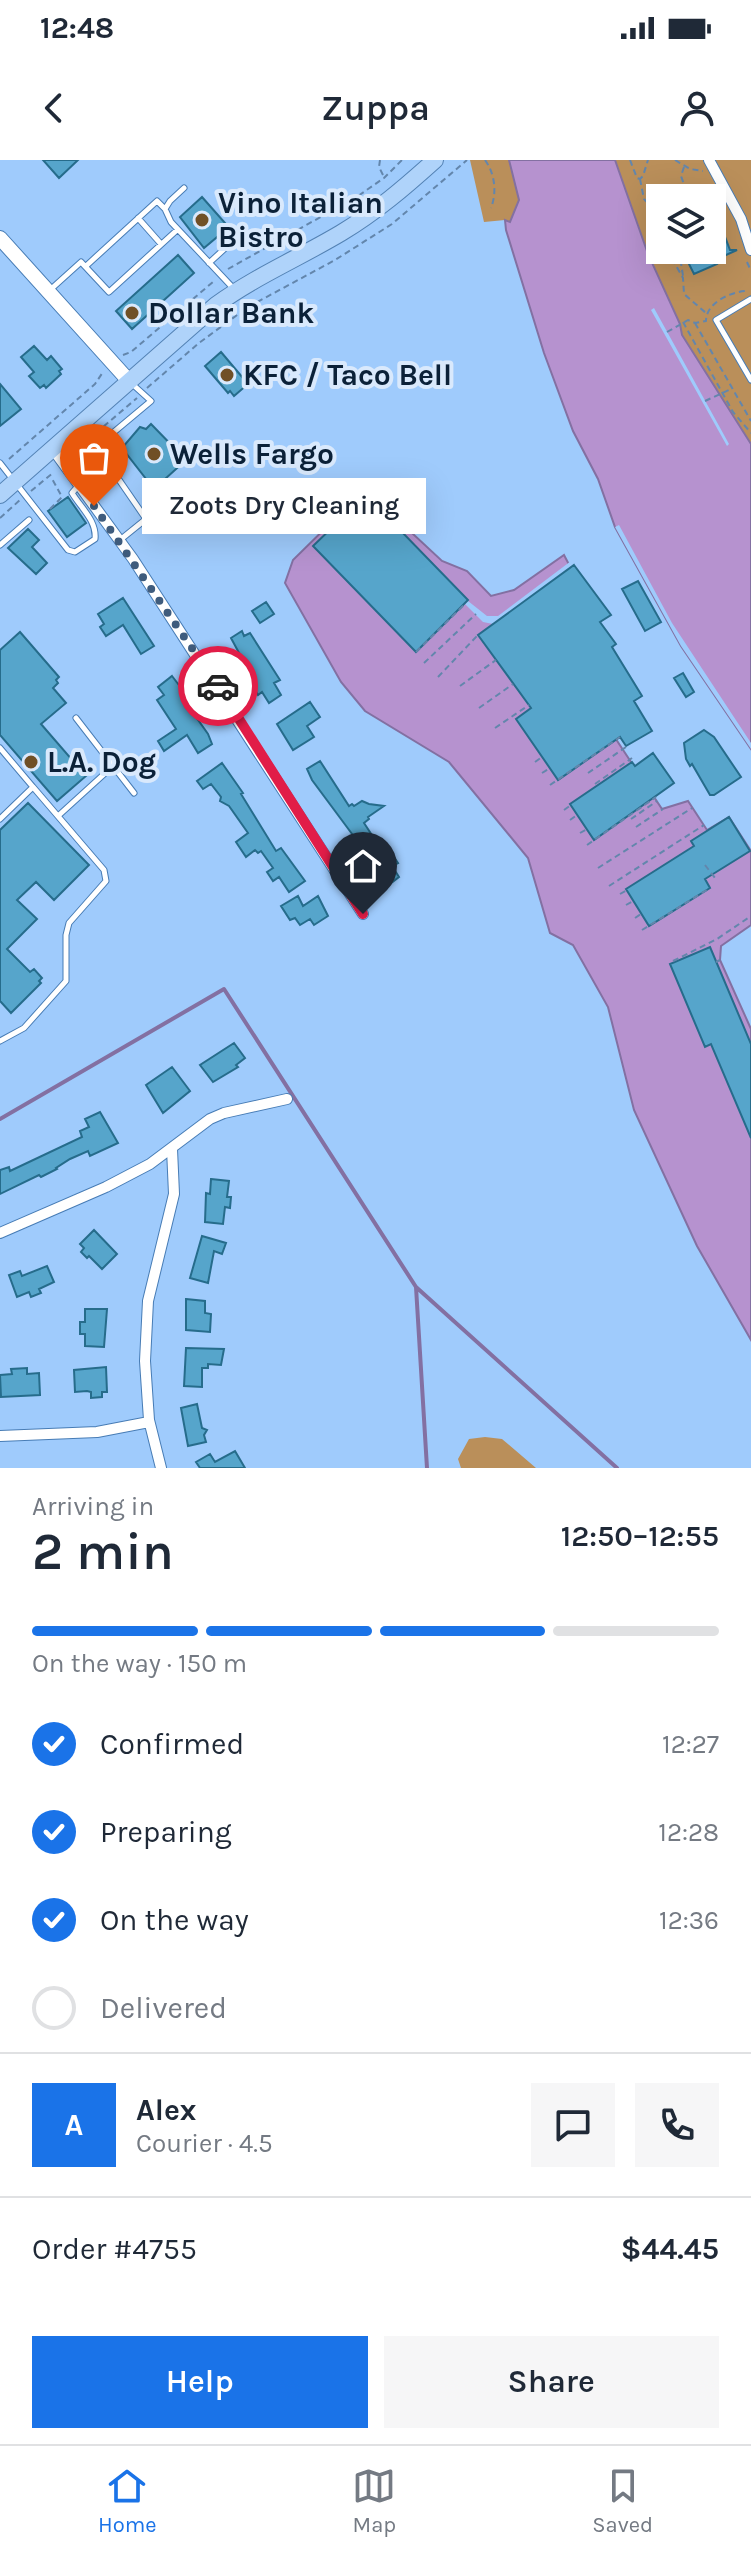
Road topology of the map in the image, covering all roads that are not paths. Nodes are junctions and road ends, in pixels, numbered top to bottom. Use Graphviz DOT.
graph roads {
  1 [pos="435,160"];
  2 [pos="706,163"];
  3 [pos="184,188"];
  4 [pos="165,209"];
  5 [pos="138,218"];
  6 [pos="177,230"];
  7 [pos="0,238"];
  8 [pos="233,241"];
  9 [pos="161,244"];
  10 [pos="751,250"];
  11 [pos="209,263"];
  12 [pos="86,266"];
  13 [pos="236,291"];
  14 [pos="48,292"];
  15 [pos="751,299"];
  16 [pos="751,380"];
  17 [pos="129,381"];
  18 [pos="80,424"];
  19 [pos="96,447"];
  20 [pos="52,448"];
  21 [pos="0,463"];
  22 [pos="16,480"];
  23 [pos="79,486"];
  24 [pos="0,495"];
  25 [pos="29,520"];
  26 [pos="119,540"];
  27 [pos="0,545"];
  28 [pos="76,718"];
  29 [pos="0,748"];
  30 [pos="113,766"];
  31 [pos="33,787"];
  32 [pos="134,793"];
  33 [pos="58,816"];
  34 [pos="0,819"];
  35 [pos="363,914"];
  36 [pos="0,1041"];
  37 [pos="287,1099"];
  38 [pos="172,1149"];
  39 [pos="0,1233"];
  40 [pos="149,1422"];
  41 [pos="0,1436"];
  42 [pos="161,1468"];
  1 -- 13 [label="main road"];
  2 -- 10 [label="street"];
  3 -- 4 [label="lane"];
  4 -- 5 [label="lane"];
  4 -- 6 [label="lane"];
  5 -- 9 [label="lane"];
  5 -- 12 [label="lane"];
  6 -- 9 [label="lane"];
  6 -- 11 [label="lane"];
  7 -- 14 [label="street"];
  8 -- 11 [label="lane"];
  9 -- 12 [label="lane"];
  11 -- 13 [label="lane"];
  12 -- 14 [label="lane"];
  13 -- 17 [label="main road"];
  14 -- 17 [label="street"];
  15 -- 16 [label="lane"];
  17 -- 18 [label="main road"];
  17 -- 19 [label="lane"];
  18 -- 19 [label="lane"];
  18 -- 20 [label="main road"];
  19 -- 26 [label="lane"];
  20 -- 22 [label="main road"];
  20 -- 23 [label="street"];
  21 -- 22 [label="lane"];
  22 -- 23 [label="lane"];
  22 -- 24 [label="main road"];
  23 -- 26 [label="street"];
  25 -- 27 [label="lane"];
  26 -- 35 [label="street"];
  28 -- 30 [label="lane"];
  29 -- 31 [label="lane"];
  30 -- 32 [label="lane"];
  30 -- 33 [label="lane"];
  31 -- 33 [label="lane"];
  31 -- 34 [label="lane"];
  33 -- 36 [label="lane"];
  37 -- 38 [label="street"];
  38 -- 39 [label="street"];
  38 -- 40 [label="street"];
  40 -- 41 [label="street"];
  40 -- 42 [label="street"];
}
